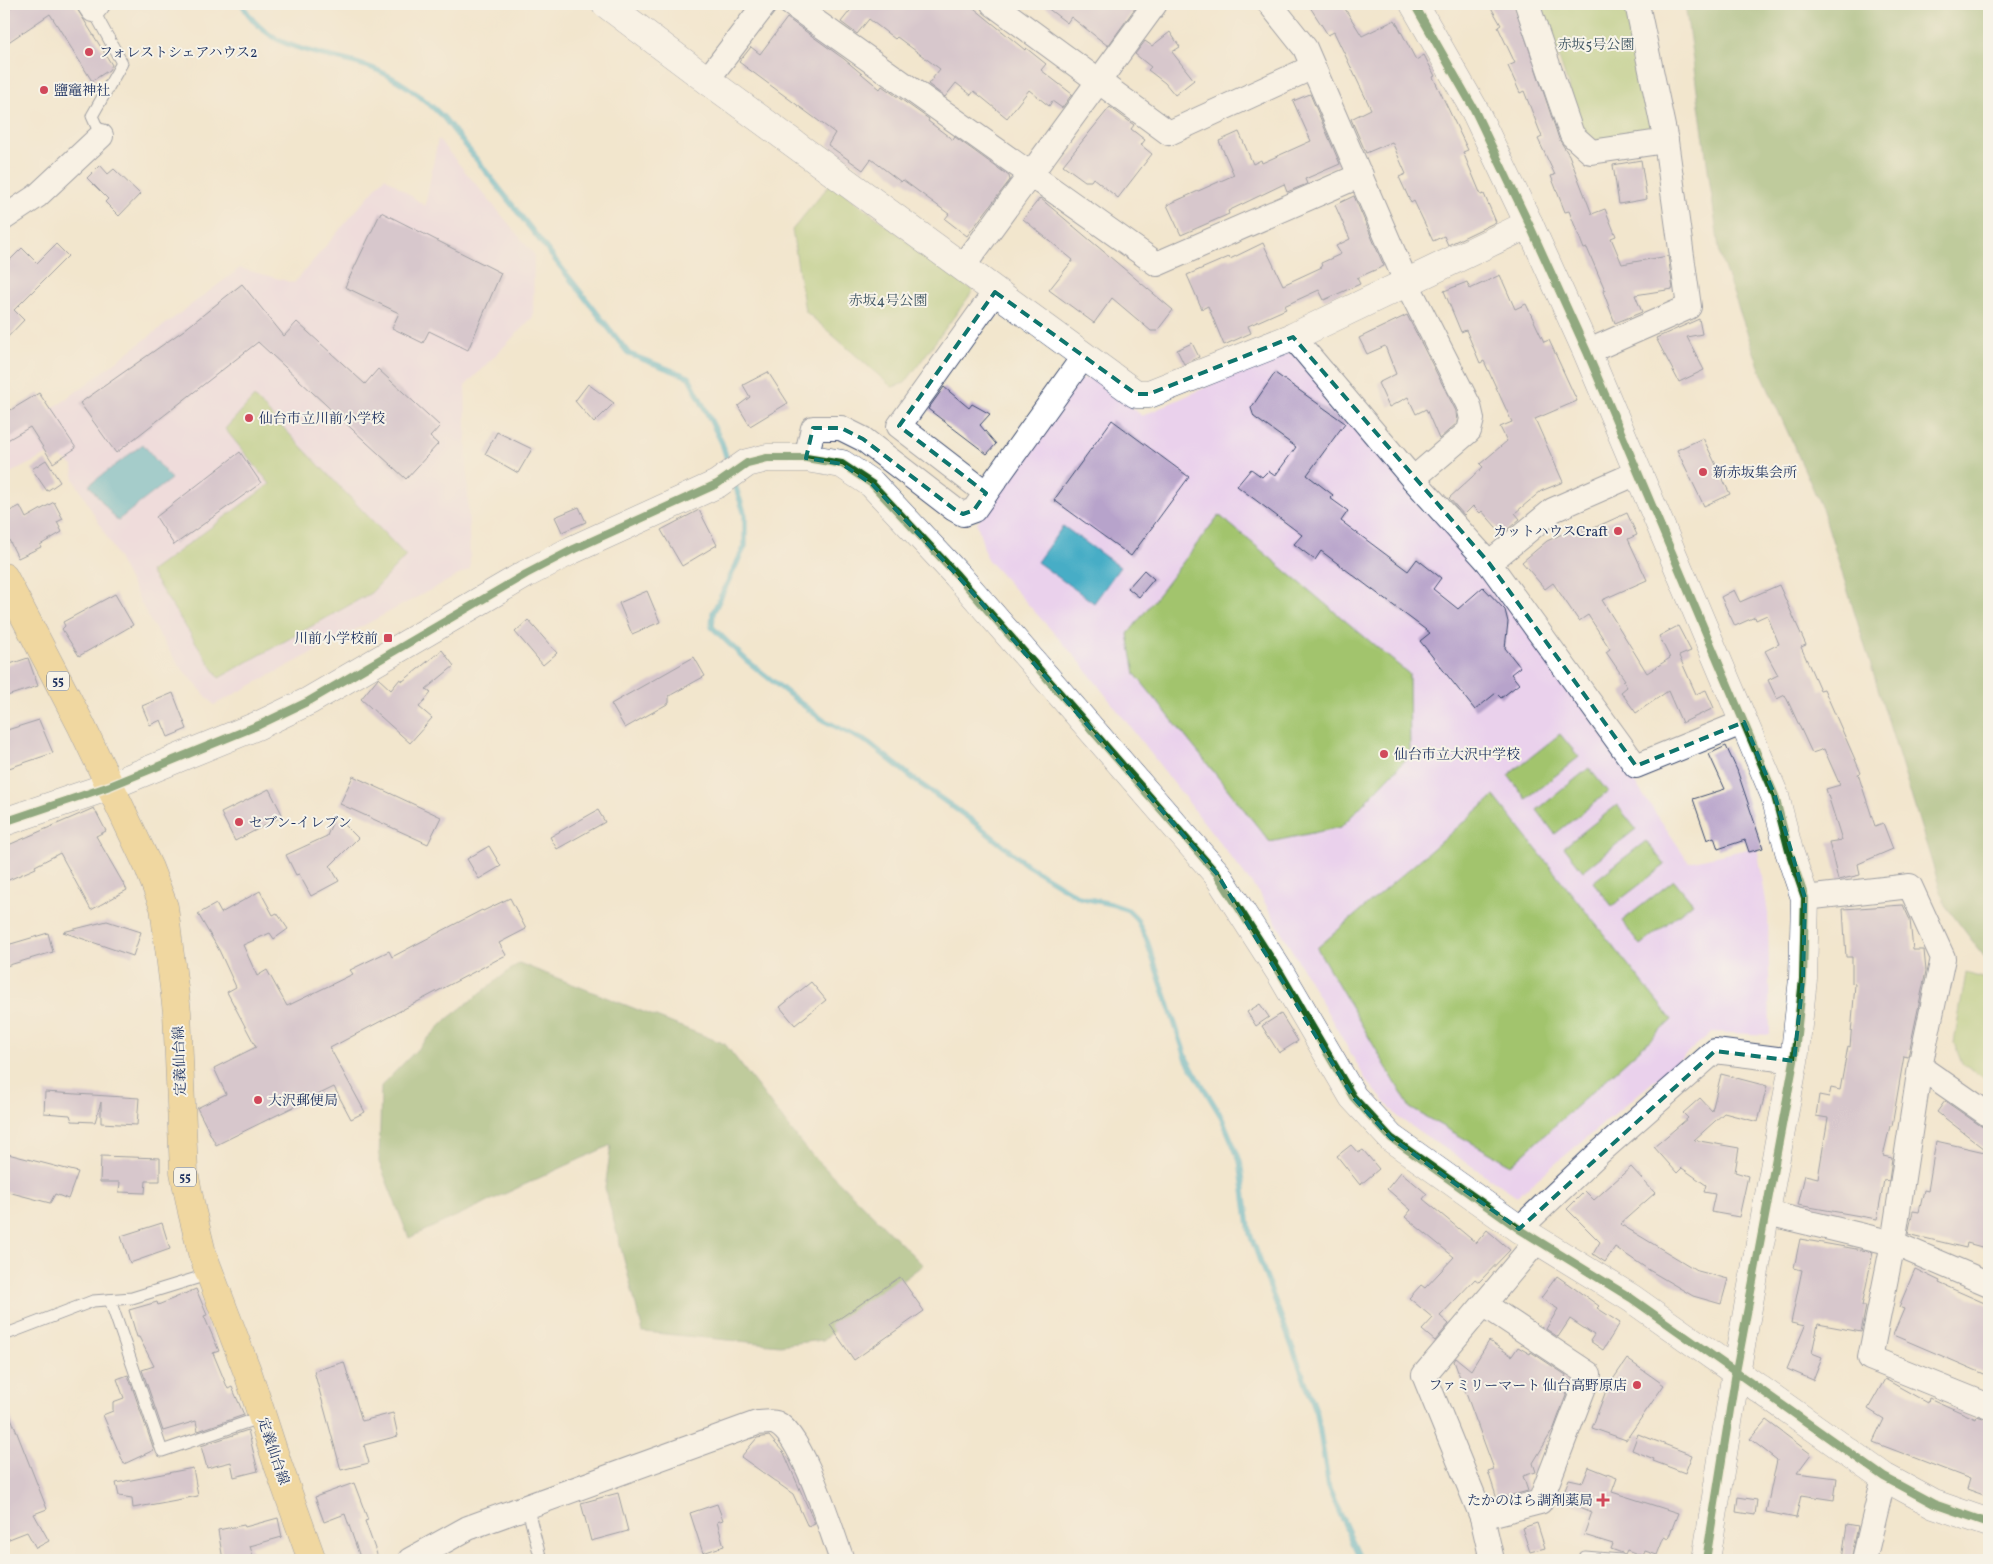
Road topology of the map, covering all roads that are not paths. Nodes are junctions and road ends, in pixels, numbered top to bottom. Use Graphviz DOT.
graph roads {
  1 [pos="606,4"];
  2 [pos="766,4"];
  3 [pos="792,4"];
  4 [pos="993,4"];
  5 [pos="1155,4"];
  6 [pos="1270,4"];
  7 [pos="1414,4"];
  8 [pos="1528,4"];
  9 [pos="1637,4"];
  10 [pos="93,6"];
  11 [pos="1313,67"];
  12 [pos="707,80"];
  13 [pos="1099,82"];
  14 [pos="101,136"];
  15 [pos="1666,141"];
  16 [pos="1030,175"];
  17 [pos="1361,175"];
  18 [pos="4,218"];
  19 [pos="1529,224"];
  20 [pos="962,268"];
  21 [pos="1407,284"];
  22 [pos="995,292"];
  23 [pos="1293,337"];
  24 [pos="1587,352"];
  25 [pos="1084,356"];
  26 [pos="806,458"];
  27 [pos="1637,473"];
  28 [pos="1413,479"];
  29 [pos="986,493"];
  30 [pos="1489,563"];
  31 [pos="4,577"];
  32 [pos="1744,722"];
  33 [pos="110,786"];
  34 [pos="4,822"];
  35 [pos="1805,898"];
  36 [pos="1794,1061"];
  37 [pos="1920,1067"];
  38 [pos="1989,1115"];
  39 [pos="1767,1213"];
  40 [pos="1528,1235"];
  41 [pos="1893,1243"];
  42 [pos="210,1274"];
  43 [pos="1989,1284"];
  44 [pos="110,1300"];
  45 [pos="1485,1305"];
  46 [pos="4,1335"];
  47 [pos="1736,1372"];
  48 [pos="1989,1406"];
  49 [pos="262,1417"];
  50 [pos="1884,1477"];
  51 [pos="527,1506"];
  52 [pos="1482,1517"];
  53 [pos="1989,1522"];
  54 [pos="1585,1557"];
  55 [pos="312,1560"];
  56 [pos="410,1560"];
  57 [pos="541,1560"];
  58 [pos="842,1560"];
  59 [pos="1492,1560"];
  60 [pos="1621,1560"];
  61 [pos="1706,1560"];
  62 [pos="1864,1560"];
  1 -- 12 [label="street"];
  2 -- 12 [label="street"];
  3 -- 16 [label="street"];
  4 -- 13 [label="street"];
  5 -- 13 [label="street"];
  6 -- 11 [label="street"];
  7 -- 19 [label="street"];
  8 -- 15 [label="street"];
  9 -- 15 [label="street"];
  10 -- 14 [label="lane"];
  11 -- 13 [label="street"];
  11 -- 17 [label="street"];
  12 -- 20 [label="street"];
  13 -- 16 [label="street"];
  14 -- 18 [label="street"];
  15 -- 24 [label="street"];
  16 -- 17 [label="street"];
  16 -- 20 [label="street"];
  17 -- 21 [label="street"];
  19 -- 21 [label="street"];
  19 -- 24 [label="street"];
  20 -- 22 [label="street"];
  21 -- 23 [label="street"];
  21 -- 28 [label="street"];
  22 -- 25 [label="street"];
  22 -- 29 [label="street"];
  23 -- 25 [label="street"];
  23 -- 28 [label="street"];
  24 -- 27 [label="street"];
  25 -- 29 [label="street"];
  26 -- 29 [label="street"];
  26 -- 33 [label="street"];
  26 -- 40 [label="street"];
  27 -- 30 [label="street"];
  27 -- 32 [label="street"];
  28 -- 30 [label="street"];
  30 -- 32 [label="street"];
  31 -- 33 [label="main road, 定義仙台線 / 55"];
  32 -- 35 [label="street"];
  33 -- 34 [label="street"];
  33 -- 42 [label="main road, 定義仙台線 / 55"];
  35 -- 36 [label="street"];
  35 -- 37 [label="street"];
  36 -- 39 [label="street"];
  36 -- 40 [label="street"];
  37 -- 38 [label="street"];
  37 -- 41 [label="street"];
  39 -- 41 [label="street"];
  39 -- 47 [label="street"];
  40 -- 45 [label="street"];
  40 -- 47 [label="street"];
  41 -- 43 [label="street"];
  41 -- 48 [label="street"];
  42 -- 44 [label="lane"];
  42 -- 49 [label="main road, 定義仙台線 / 55"];
  44 -- 46 [label="lane"];
  44 -- 49 [label="lane"];
  45 -- 52 [label="street"];
  45 -- 52 [label="street"];
  47 -- 50 [label="street"];
  47 -- 61 [label="street"];
  49 -- 55 [label="main road, 定義仙台線 / 55"];
  50 -- 53 [label="street"];
  50 -- 62 [label="street"];
  51 -- 56 [label="street"];
  51 -- 57 [label="lane"];
  51 -- 58 [label="street"];
  52 -- 59 [label="street"];
  54 -- 60 [label="lane"];
}
